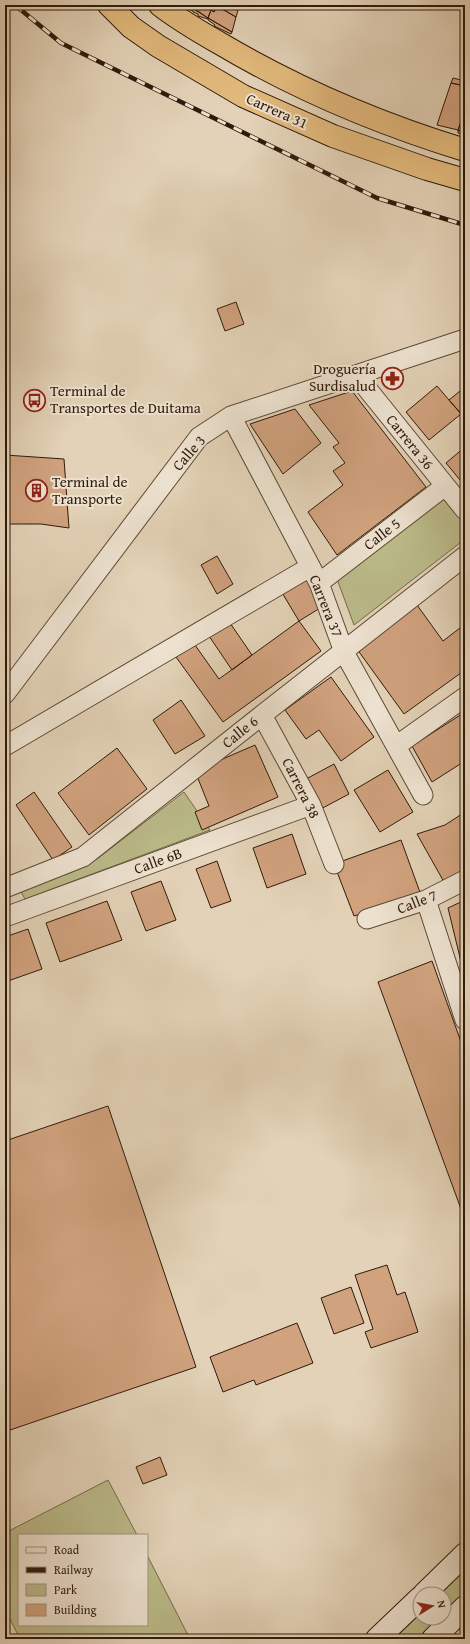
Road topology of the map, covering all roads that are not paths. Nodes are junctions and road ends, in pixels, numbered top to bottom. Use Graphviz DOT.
graph roads {
  1 [pos="109,5"];
  2 [pos="160,5"];
  3 [pos="465,150"];
  4 [pos="465,180"];
  5 [pos="465,339"];
  6 [pos="356,375"];
  7 [pos="231,416"];
  8 [pos="445,486"];
  9 [pos="465,510"];
  10 [pos="465,556"];
  11 [pos="314,575"];
  12 [pos="344,652"];
  13 [pos="5,694"];
  14 [pos="465,698"];
  15 [pos="262,714"];
  16 [pos="5,746"];
  17 [pos="396,746"];
  18 [pos="424,795"];
  19 [pos="311,805"];
  20 [pos="334,864"];
  21 [pos="465,880"];
  22 [pos="5,888"];
  23 [pos="426,900"];
  24 [pos="5,917"];
  25 [pos="366,920"];
  26 [pos="465,1020"];
  27 [pos="465,1554"];
  28 [pos="432,1586"];
  29 [pos="412,1606"];
  30 [pos="465,1607"];
  31 [pos="377,1639"];
  32 [pos="433,1639"];
  1 -- 4 [label="highway, Carrera 31"];
  2 -- 3 [label="highway"];
  5 -- 6 [label="street, Calle 3"];
  6 -- 7 [label="street, Calle 3"];
  6 -- 8 [label="street, Carrera 36"];
  7 -- 11 [label="street, Carrera 37"];
  7 -- 13 [label="street, Calle 3"];
  8 -- 9 [label="street, Carrera 36"];
  8 -- 11 [label="street, Calle 5"];
  10 -- 12 [label="street, Calle 6"];
  11 -- 12 [label="street, Carrera 37"];
  11 -- 16 [label="street, Calle 5"];
  12 -- 15 [label="street, Calle 6"];
  12 -- 17 [label="street, Carrera 37"];
  14 -- 17 [label="street"];
  15 -- 19 [label="street, Carrera 38"];
  15 -- 22 [label="street, Calle 6"];
  17 -- 18 [label="street, Carrera 37"];
  19 -- 20 [label="street, Carrera 38"];
  19 -- 24 [label="street, Calle 6B"];
  21 -- 23 [label="street, Calle 7"];
  23 -- 25 [label="street, Calle 7"];
  23 -- 26 [label="street"];
  27 -- 28 [label="main road"];
  29 -- 31 [label="main road"];
  30 -- 32 [label="main road"];
}
